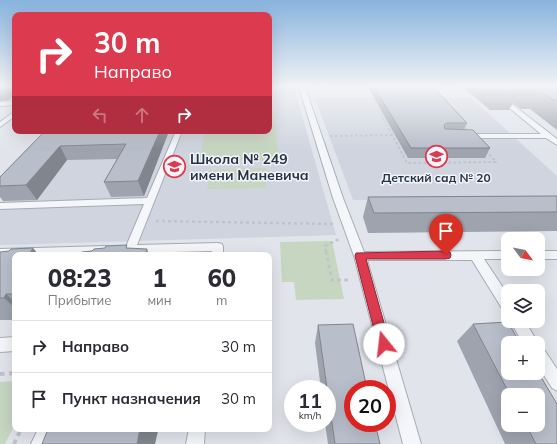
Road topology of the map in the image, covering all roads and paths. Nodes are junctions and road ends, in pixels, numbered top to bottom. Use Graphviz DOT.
graph roads {
  1 [pos="309,108"];
  2 [pos="512,108"];
  3 [pos="12,115"];
  4 [pos="12,121"];
  5 [pos="2,123"];
  6 [pos="178,134"];
  7 [pos="392,135"];
  8 [pos="400,135"];
  9 [pos="329,136"];
  10 [pos="458,136"];
  11 [pos="472,136"];
  12 [pos="547,136"];
  13 [pos="557,143"];
  14 [pos="150,201"];
  15 [pos="0,206"];
  16 [pos="142,221"];
  17 [pos="349,229"];
  18 [pos="130,249"];
  19 [pos="102,252"];
  20 [pos="217,252"];
  21 [pos="0,253"];
  22 [pos="12,253"];
  23 [pos="475,255"];
  24 [pos="501,255"];
  25 [pos="545,255"];
  26 [pos="557,255"];
  27 [pos="360,256"];
  28 [pos="366,279"];
  29 [pos="501,295"];
  30 [pos="12,344"];
  31 [pos="0,345"];
  32 [pos="545,364"];
  33 [pos="12,373"];
  34 [pos="0,374"];
  35 [pos="557,383"];
  36 [pos="20,432"];
  37 [pos="45,432"];
  38 [pos="197,432"];
  39 [pos="14,444"];
  40 [pos="40,444"];
  41 [pos="195,444"];
  42 [pos="412,444"];
  1 -- 17 [label="lane"];
  2 -- 12 [label="lane"];
  3 -- 5 [label="lane"];
  4 -- 5 [label="lane"];
  6 -- 14 [label="lane"];
  7 -- 8 [label="path"];
  7 -- 9 [label="path"];
  7 -- 11 [label="path"];
  7 -- 11 [label="path"];
  10 -- 11 [label="lane"];
  11 -- 12 [label="lane"];
  12 -- 13 [label="lane"];
  14 -- 15 [label="lane"];
  14 -- 16 [label="lane"];
  16 -- 17 [label="path"];
  16 -- 18 [label="lane"];
  17 -- 27 [label="lane"];
  17 -- 28 [label="path"];
  18 -- 19 [label="lane"];
  18 -- 20 [label="lane"];
  21 -- 22 [label="lane"];
  23 -- 24 [label="lane"];
  23 -- 27 [label="lane"];
  23 -- 29 [label="lane"];
  25 -- 26 [label="lane"];
  27 -- 28 [label="lane"];
  28 -- 42 [label="lane"];
  30 -- 31 [label="lane"];
  32 -- 35 [label="lane"];
  33 -- 34 [label="path"];
  36 -- 39 [label="path"];
  37 -- 40 [label="lane"];
  38 -- 41 [label="lane"];
}
